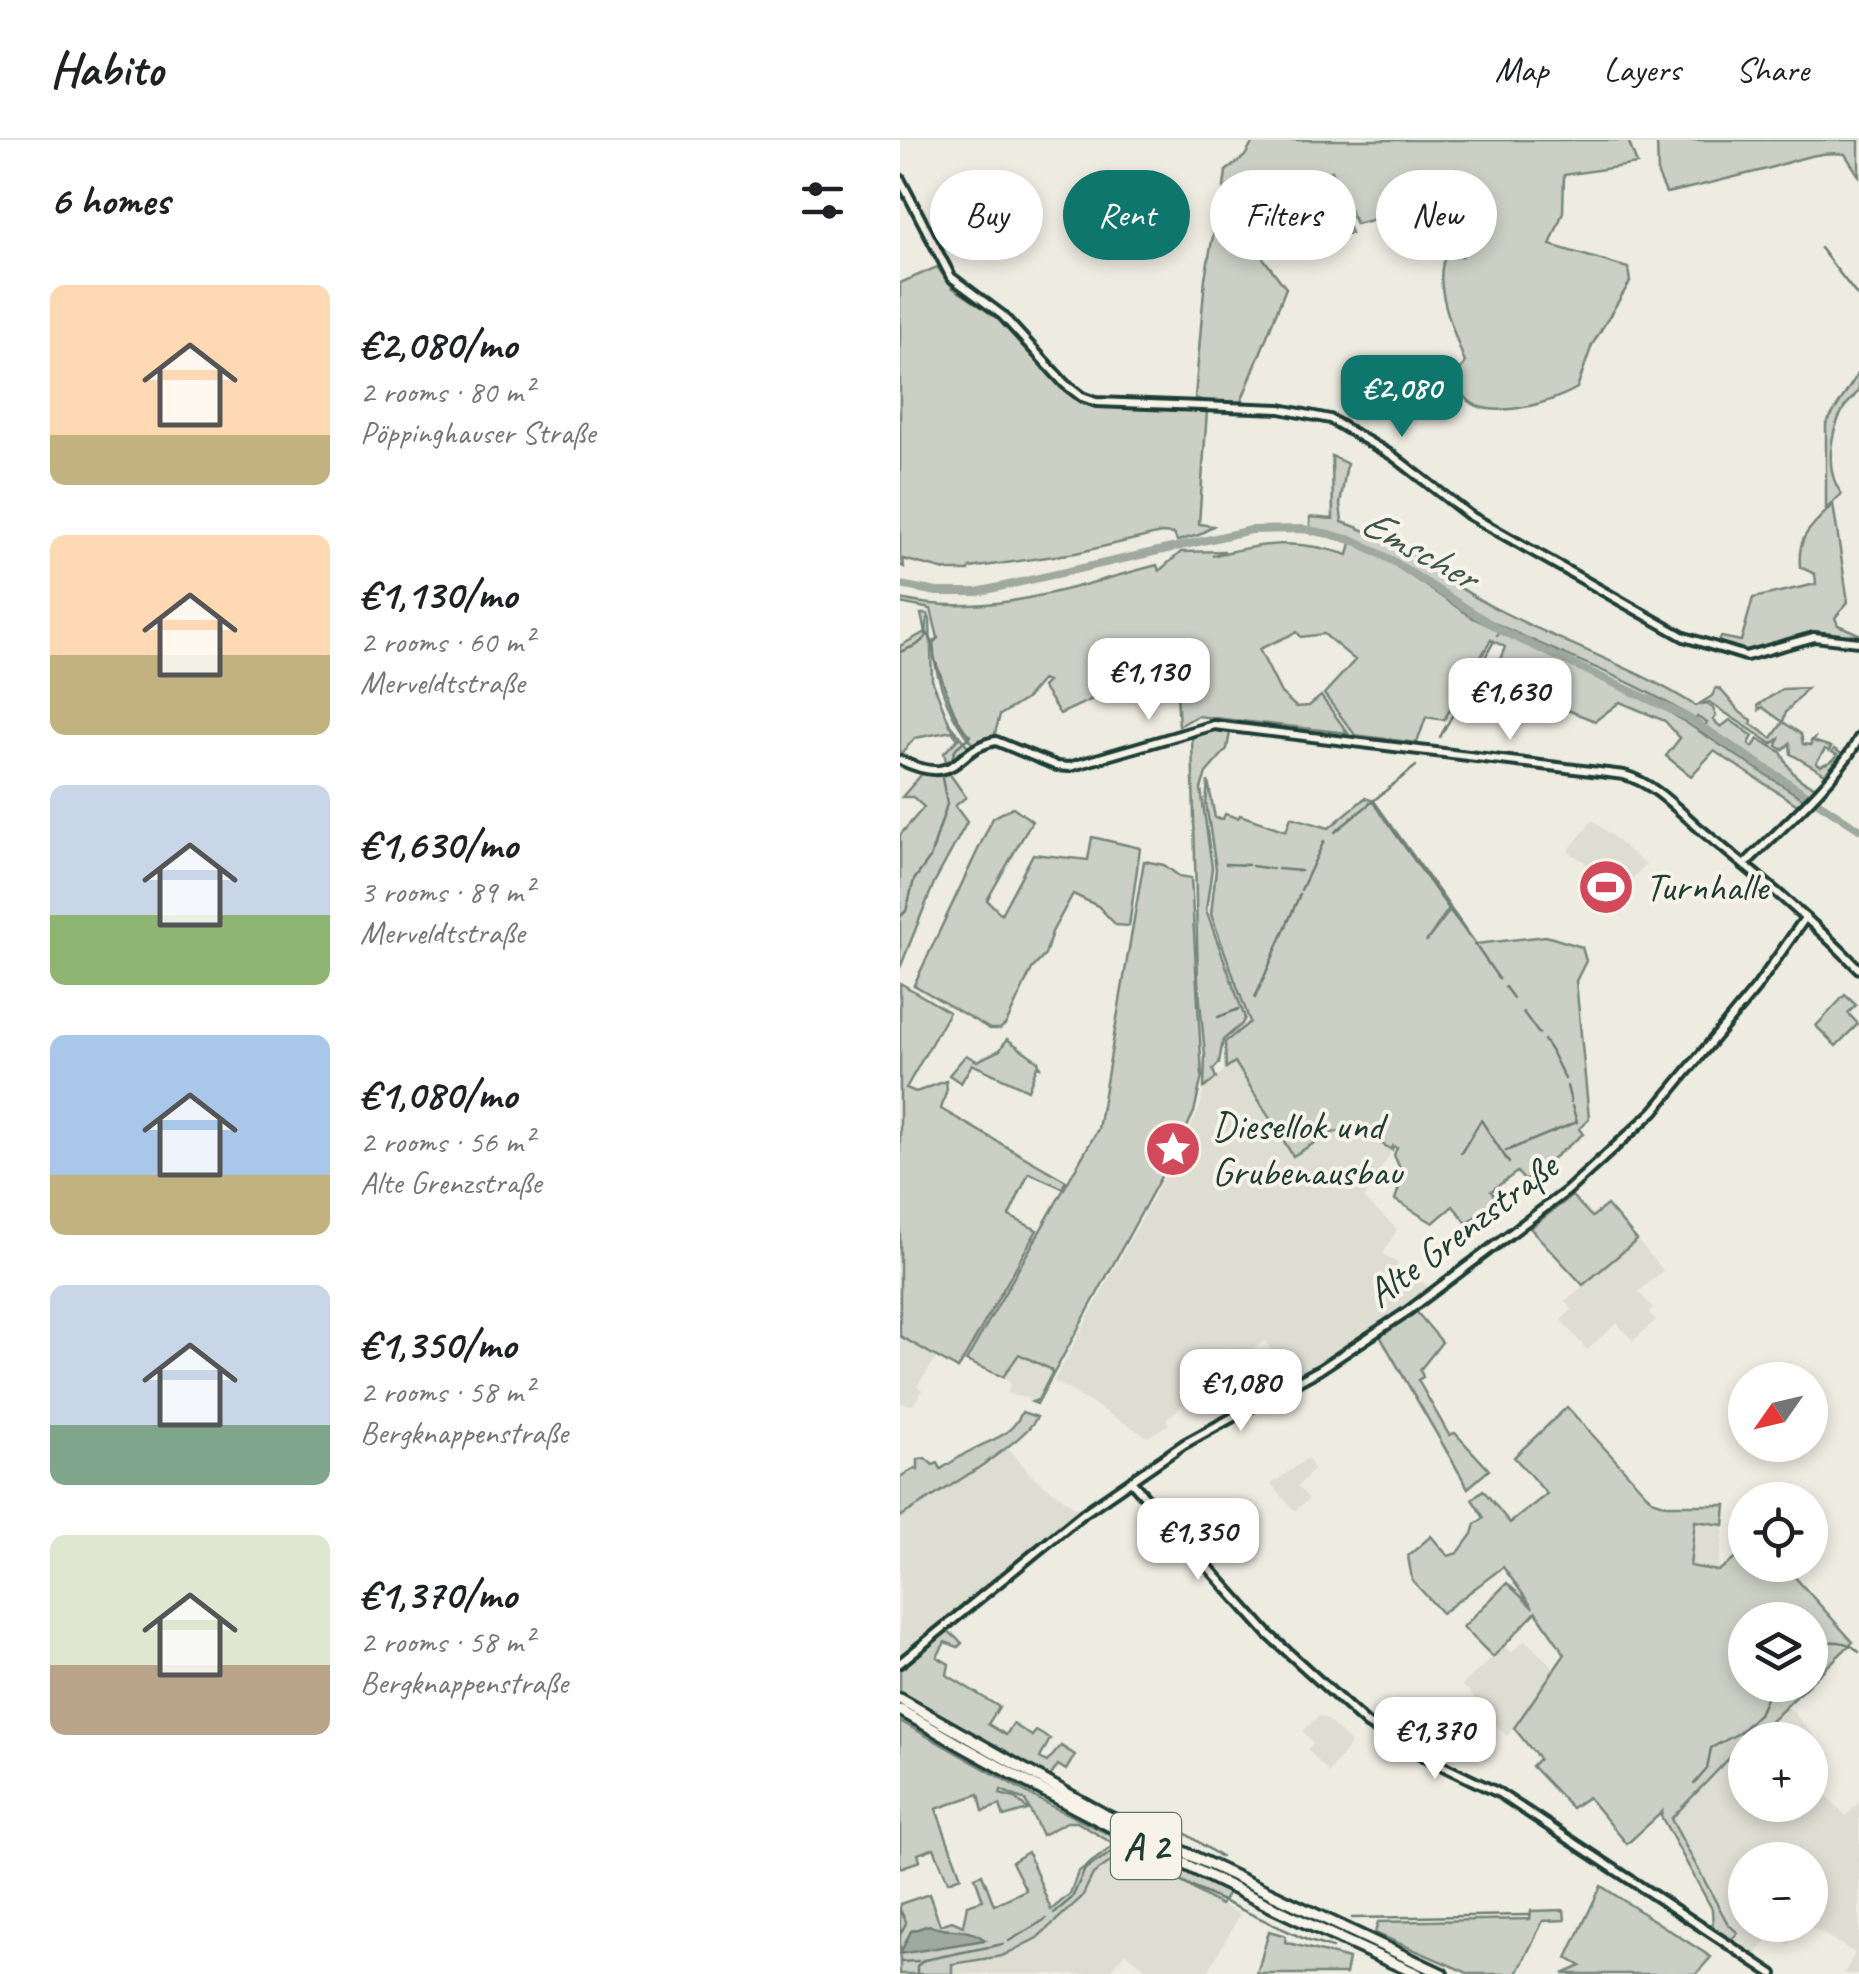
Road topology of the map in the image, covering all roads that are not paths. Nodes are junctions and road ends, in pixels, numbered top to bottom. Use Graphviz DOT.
graph roads {
  1 [pos="900,179"];
  2 [pos="1859,642"];
  3 [pos="1859,738"];
  4 [pos="900,760"];
  5 [pos="1744,865"];
  6 [pos="1805,918"];
  7 [pos="1859,968"];
  8 [pos="1131,1481"];
  9 [pos="900,1663"];
  10 [pos="900,1699"];
  11 [pos="900,1710"];
  12 [pos="1418,1974"];
  13 [pos="1442,1974"];
  14 [pos="1773,1974"];
  1 -- 2 [label="main road"];
  3 -- 5 [label="main road"];
  4 -- 5 [label="main road"];
  5 -- 6 [label="main road"];
  6 -- 7 [label="main road"];
  6 -- 8 [label="main road, Alte Grenzstraße"];
  8 -- 9 [label="main road, Alte Grenzstraße"];
  8 -- 14 [label="main road"];
  10 -- 13 [label="highway, A 2"];
  11 -- 12 [label="highway, A 2"];
}
